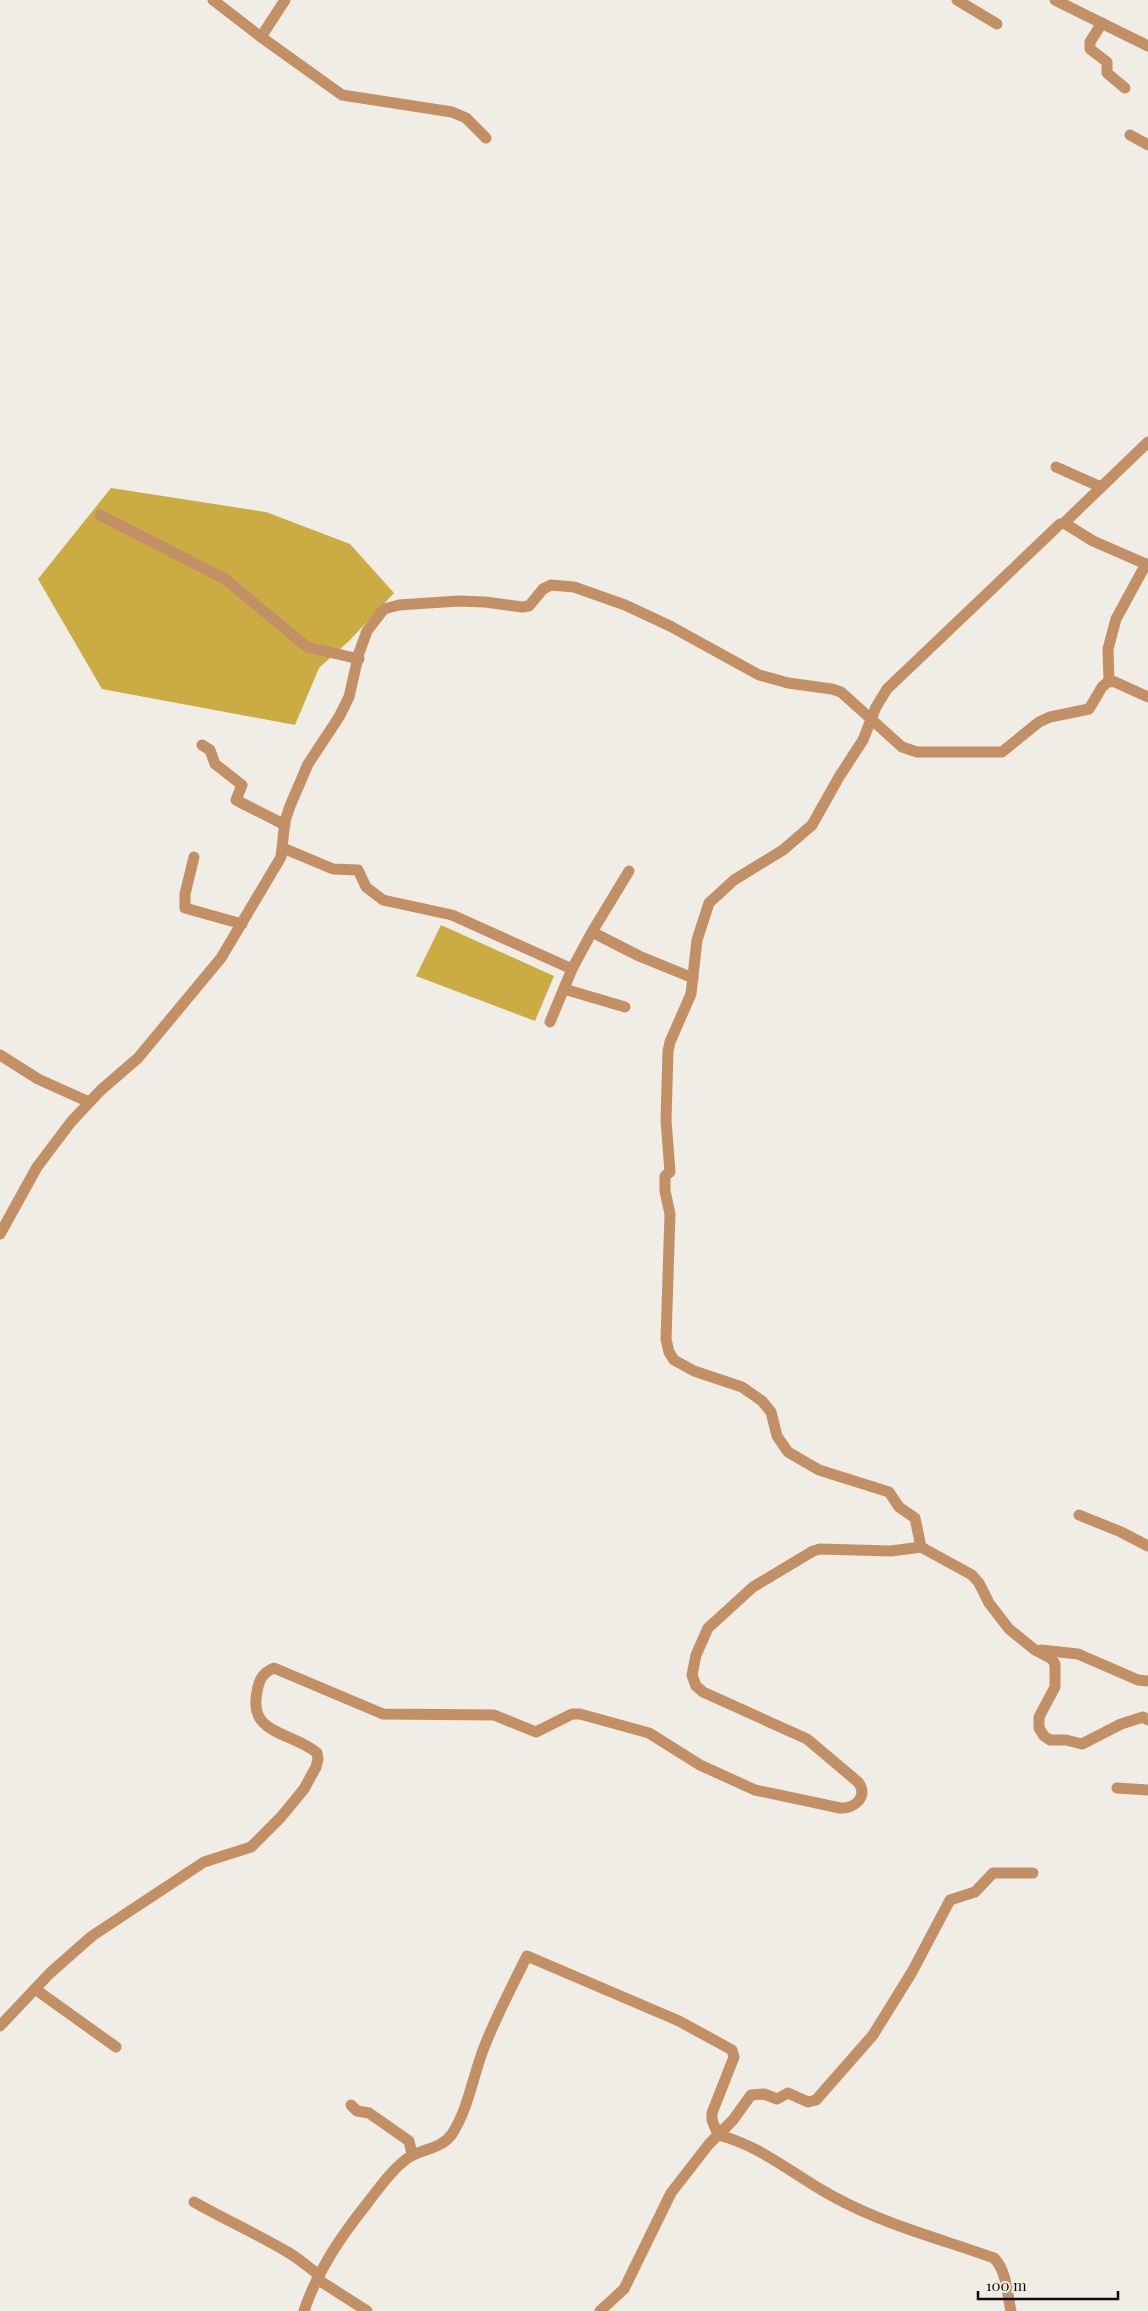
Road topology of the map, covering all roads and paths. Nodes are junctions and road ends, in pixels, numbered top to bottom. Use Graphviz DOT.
graph roads {
  1 [pos="213,0"];
  2 [pos="285,0"];
  3 [pos="957,0"];
  4 [pos="1055,0"];
  5 [pos="1102,23"];
  6 [pos="997,24"];
  7 [pos="261,37"];
  8 [pos="1148,46"];
  9 [pos="1125,88"];
  10 [pos="1130,136"];
  11 [pos="486,138"];
  12 [pos="1148,145"];
  13 [pos="1148,442"];
  14 [pos="1056,467"];
  15 [pos="1101,487"];
  16 [pos="100,515"];
  17 [pos="1064,524"];
  18 [pos="1147,564"];
  19 [pos="359,658"];
  20 [pos="1109,682"];
  21 [pos="1148,697"];
  22 [pos="871,718"];
  23 [pos="202,745"];
  24 [pos="285,825"];
  25 [pos="283,848"];
  26 [pos="194,857"];
  27 [pos="629,871"];
  28 [pos="242,924"];
  29 [pos="592,932"];
  30 [pos="572,969"];
  31 [pos="693,978"];
  32 [pos="564,988"];
  33 [pos="625,1007"];
  34 [pos="550,1022"];
  35 [pos="0,1055"];
  36 [pos="89,1102"];
  37 [pos="0,1234"];
  38 [pos="1079,1515"];
  39 [pos="1148,1546"];
  40 [pos="921,1547"];
  41 [pos="1035,1650"];
  42 [pos="1148,1681"];
  43 [pos="1148,1720"];
  44 [pos="1117,1788"];
  45 [pos="1148,1790"];
  46 [pos="1033,1873"];
  47 [pos="35,1989"];
  48 [pos="0,2026"];
  49 [pos="116,2047"];
  50 [pos="351,2106"];
  51 [pos="718,2135"];
  52 [pos="412,2154"];
  53 [pos="194,2202"];
  54 [pos="318,2277"];
  55 [pos="304,2311"];
  56 [pos="367,2311"];
  57 [pos="600,2311"];
  58 [pos="1010,2311"];
  1 -- 7 [label="street"];
  2 -- 7 [label="street"];
  3 -- 6 [label="street"];
  4 -- 5 [label="street"];
  5 -- 8 [label="street"];
  5 -- 9 [label="street"];
  7 -- 11 [label="street"];
  10 -- 12 [label="street"];
  13 -- 15 [label="street"];
  14 -- 15 [label="street"];
  15 -- 17 [label="street"];
  16 -- 19 [label="street"];
  17 -- 18 [label="street"];
  17 -- 22 [label="street"];
  18 -- 20 [label="street"];
  19 -- 22 [label="street"];
  19 -- 24 [label="street"];
  20 -- 21 [label="street"];
  20 -- 22 [label="street"];
  22 -- 31 [label="street"];
  23 -- 24 [label="street"];
  24 -- 25 [label="street"];
  25 -- 28 [label="street"];
  25 -- 30 [label="street"];
  26 -- 28 [label="street"];
  27 -- 29 [label="street"];
  28 -- 36 [label="street"];
  29 -- 30 [label="street"];
  29 -- 31 [label="street"];
  30 -- 32 [label="street"];
  31 -- 40 [label="street"];
  32 -- 33 [label="street"];
  32 -- 34 [label="street"];
  35 -- 36 [label="street"];
  36 -- 37 [label="street"];
  38 -- 39 [label="street"];
  40 -- 41 [label="street"];
  40 -- 47 [label="street"];
  41 -- 42 [label="street"];
  41 -- 43 [label="street"];
  44 -- 45 [label="street"];
  46 -- 51 [label="street"];
  47 -- 48 [label="street"];
  47 -- 49 [label="street"];
  50 -- 52 [label="street"];
  51 -- 52 [label="street"];
  51 -- 57 [label="street"];
  51 -- 58 [label="street"];
  52 -- 54 [label="street"];
  53 -- 54 [label="street"];
  54 -- 55 [label="street"];
  54 -- 56 [label="street"];
}
